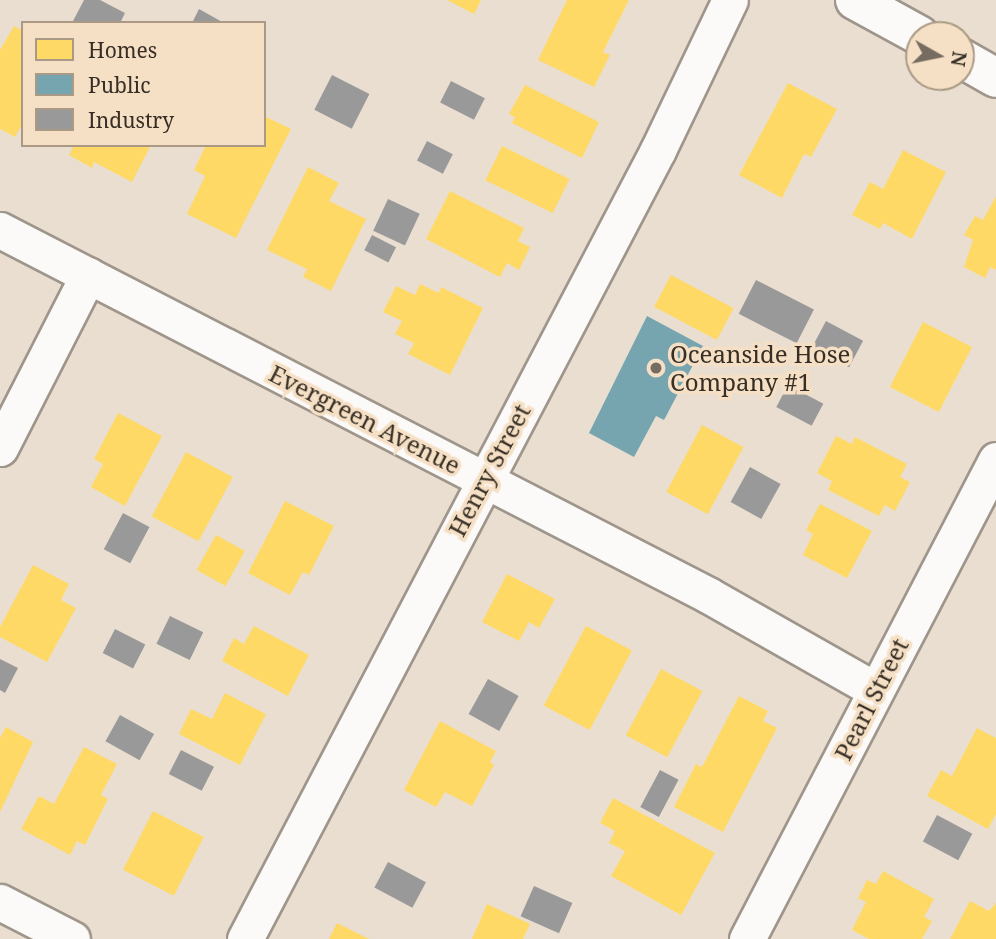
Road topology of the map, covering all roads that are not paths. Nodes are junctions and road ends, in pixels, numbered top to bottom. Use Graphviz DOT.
graph roads {
  1 [pos="730,0"];
  2 [pos="855,0"];
  3 [pos="905,27"];
  4 [pos="975,66"];
  5 [pos="996,78"];
  6 [pos="0,230"];
  7 [pos="88,275"];
  8 [pos="0,448"];
  9 [pos="996,460"];
  10 [pos="484,480"];
  11 [pos="875,690"];
  12 [pos="0,902"];
  13 [pos="72,939"];
  14 [pos="245,939"];
  15 [pos="747,939"];
  1 -- 10 [label="street, Henry Street"];
  2 -- 3 [label="main road"];
  4 -- 5 [label="main road"];
  6 -- 7 [label="street, Evergreen Avenue"];
  7 -- 8 [label="street"];
  7 -- 10 [label="street, Evergreen Avenue"];
  9 -- 11 [label="street, Pearl Street"];
  10 -- 11 [label="street, Evergreen Avenue"];
  10 -- 14 [label="street, Henry Street"];
  11 -- 15 [label="street, Pearl Street"];
  12 -- 13 [label="street"];
}
